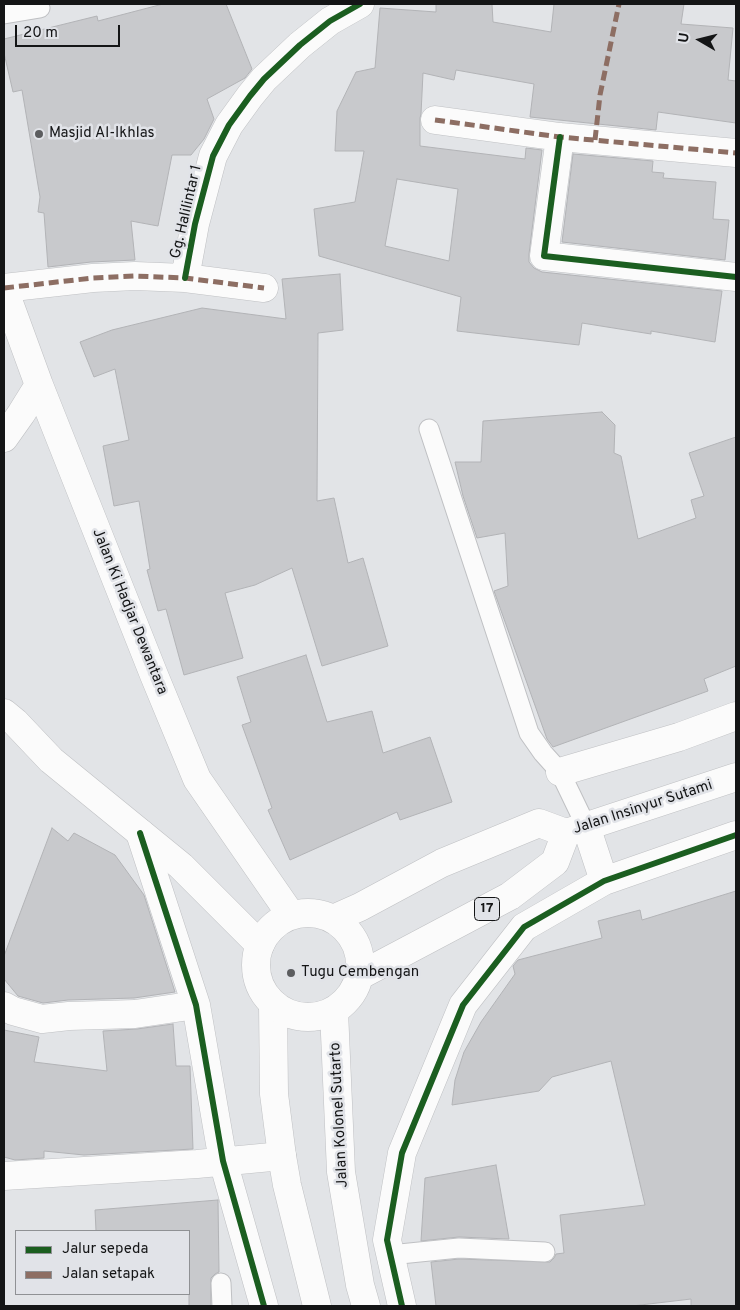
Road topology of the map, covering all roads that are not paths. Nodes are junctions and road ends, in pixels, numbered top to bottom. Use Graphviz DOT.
graph roads {
  1 [pos="360,4"];
  2 [pos="40,8"];
  3 [pos="4,14"];
  4 [pos="435,120"];
  5 [pos="560,137"];
  6 [pos="736,153"];
  7 [pos="736,277"];
  8 [pos="185,278"];
  9 [pos="264,288"];
  10 [pos="4,289"];
  11 [pos="39,384"];
  12 [pos="429,429"];
  13 [pos="4,438"];
  14 [pos="736,716"];
  15 [pos="7,723"];
  16 [pos="560,772"];
  17 [pos="736,777"];
  18 [pos="576,830"];
  19 [pos="140,833"];
  20 [pos="736,835"];
  21 [pos="604,881"];
  22 [pos="291,915"];
  23 [pos="333,919"];
  24 [pos="260,945"];
  25 [pos="359,976"];
  26 [pos="196,1005"];
  27 [pos="273,1005"];
  28 [pos="4,1006"];
  29 [pos="334,1011"];
  30 [pos="282,1156"];
  31 [pos="223,1162"];
  32 [pos="4,1176"];
  33 [pos="545,1252"];
  34 [pos="390,1255"];
  35 [pos="221,1283"];
  36 [pos="222,1306"];
  37 [pos="264,1306"];
  38 [pos="318,1306"];
  39 [pos="366,1306"];
  40 [pos="402,1306"];
  1 -- 8 [label="main road, Gg. Halilintar 1"];
  2 -- 3 [label="lane"];
  4 -- 5 [label="main road"];
  5 -- 6 [label="main road"];
  5 -- 7 [label="main road"];
  8 -- 9 [label="main road"];
  8 -- 10 [label="main road"];
  10 -- 11 [label="main road, Jalan Ki Hadjar Dewantara"];
  11 -- 13 [label="main road"];
  11 -- 22 [label="main road, Jalan Ki Hadjar Dewantara"];
  12 -- 16 [label="lane"];
  14 -- 16 [label="main road"];
  15 -- 19 [label="main road"];
  16 -- 18 [label="lane"];
  17 -- 18 [label="main road, Jalan Insinyur Sutami"];
  18 -- 21 [label="main road"];
  18 -- 23 [label="main road"];
  18 -- 25 [label="main road, Jalan Insinyur Sutami / 17"];
  19 -- 24 [label="main road"];
  19 -- 26 [label="main road"];
  20 -- 21 [label="main road"];
  21 -- 34 [label="main road"];
  22 -- 23 [label="main road"];
  22 -- 24 [label="main road"];
  23 -- 25 [label="main road"];
  24 -- 27 [label="main road"];
  25 -- 29 [label="main road"];
  26 -- 28 [label="main road"];
  26 -- 31 [label="main road"];
  27 -- 29 [label="main road"];
  27 -- 30 [label="main road"];
  29 -- 39 [label="main road, Jalan Kolonel Sutarto"];
  30 -- 31 [label="main road"];
  30 -- 38 [label="main road"];
  31 -- 32 [label="main road"];
  31 -- 37 [label="main road"];
  33 -- 34 [label="lane"];
  34 -- 40 [label="main road"];
  35 -- 36 [label="lane"];
}
